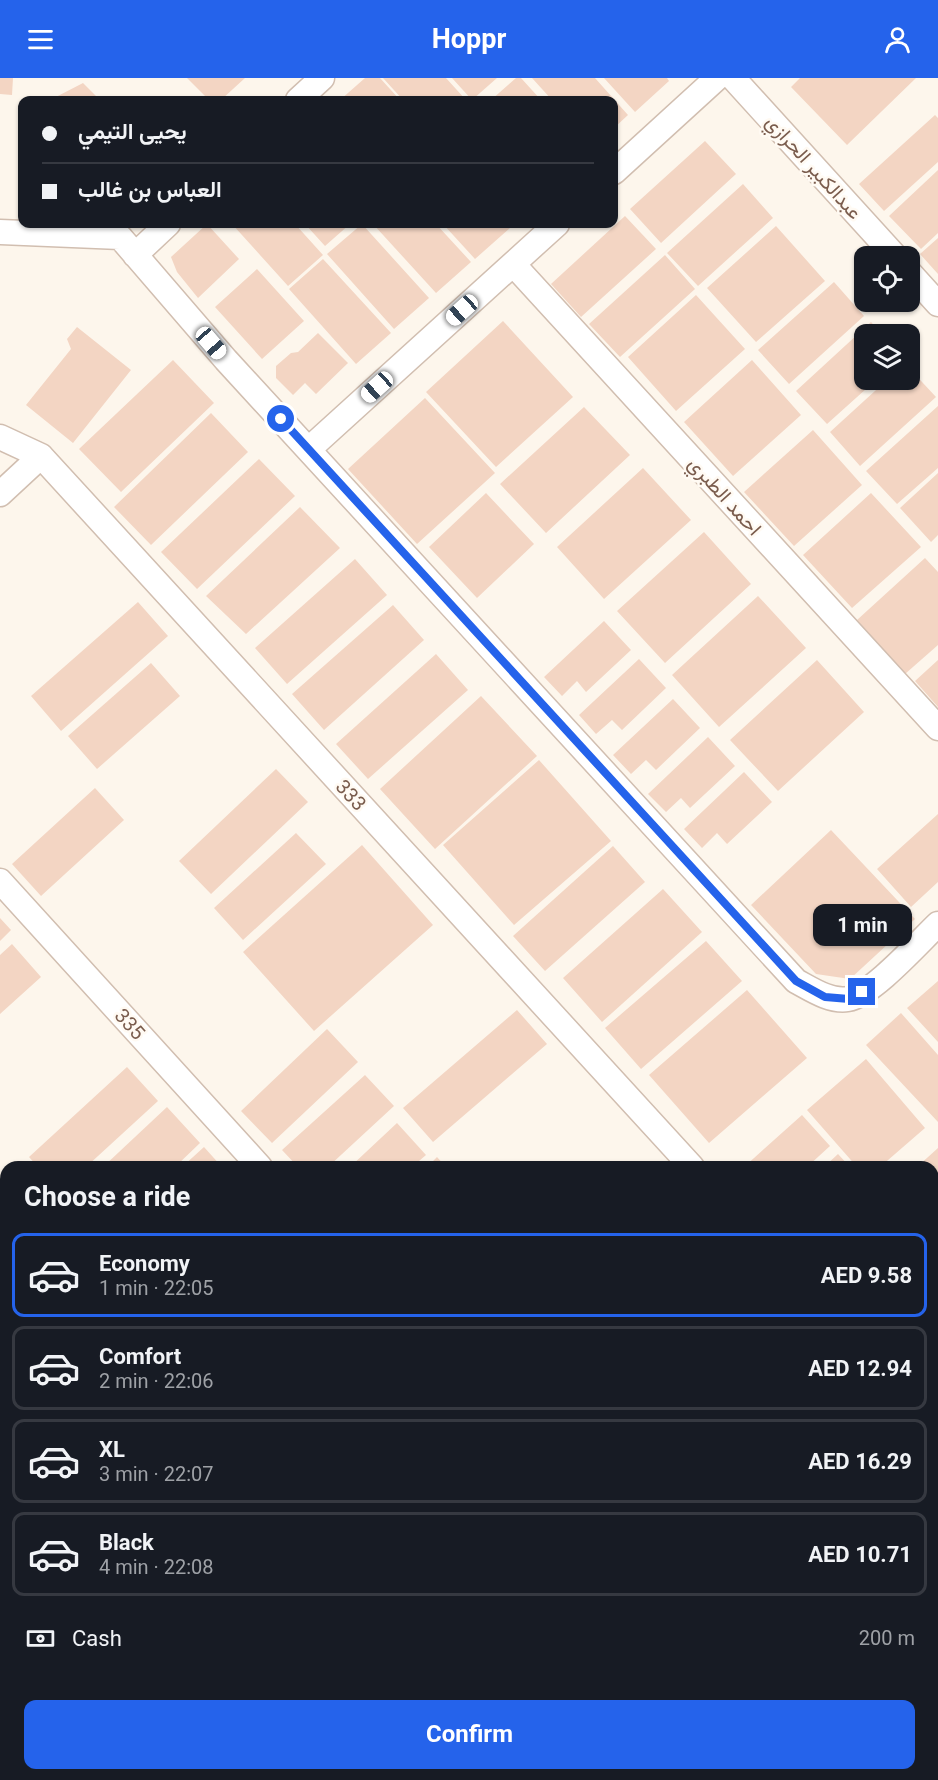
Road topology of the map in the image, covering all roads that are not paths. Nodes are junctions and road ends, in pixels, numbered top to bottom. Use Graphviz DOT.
graph roads {
  1 [pos="322,78"];
  2 [pos="717,78"];
  3 [pos="733,78"];
  4 [pos="302,96"];
  5 [pos="618,168"];
  6 [pos="164,228"];
  7 [pos="553,228"];
  8 [pos="0,232"];
  9 [pos="886,246"];
  10 [pos="135,255"];
  11 [pos="513,264"];
  12 [pos="920,284"];
  13 [pos="938,304"];
  14 [pos="0,437"];
  15 [pos="309,449"];
  16 [pos="40,456"];
  17 [pos="0,494"];
  18 [pos="938,728"];
  19 [pos="0,881"];
  20 [pos="938,924"];
  21 [pos="255,1161"];
  22 [pos="686,1161"];
  1 -- 4 [label="street"];
  2 -- 5 [label="street"];
  3 -- 9 [label="street, عبدالكبير الحرازي"];
  6 -- 10 [label="street"];
  7 -- 11 [label="street"];
  8 -- 10 [label="street"];
  10 -- 15 [label="street"];
  11 -- 15 [label="street"];
  11 -- 18 [label="street, احمد الطبري"];
  12 -- 13 [label="street"];
  14 -- 16 [label="street, 333"];
  15 -- 20 [label="street"];
  16 -- 17 [label="street"];
  16 -- 22 [label="street, 333"];
  19 -- 21 [label="street, 335"];
}
